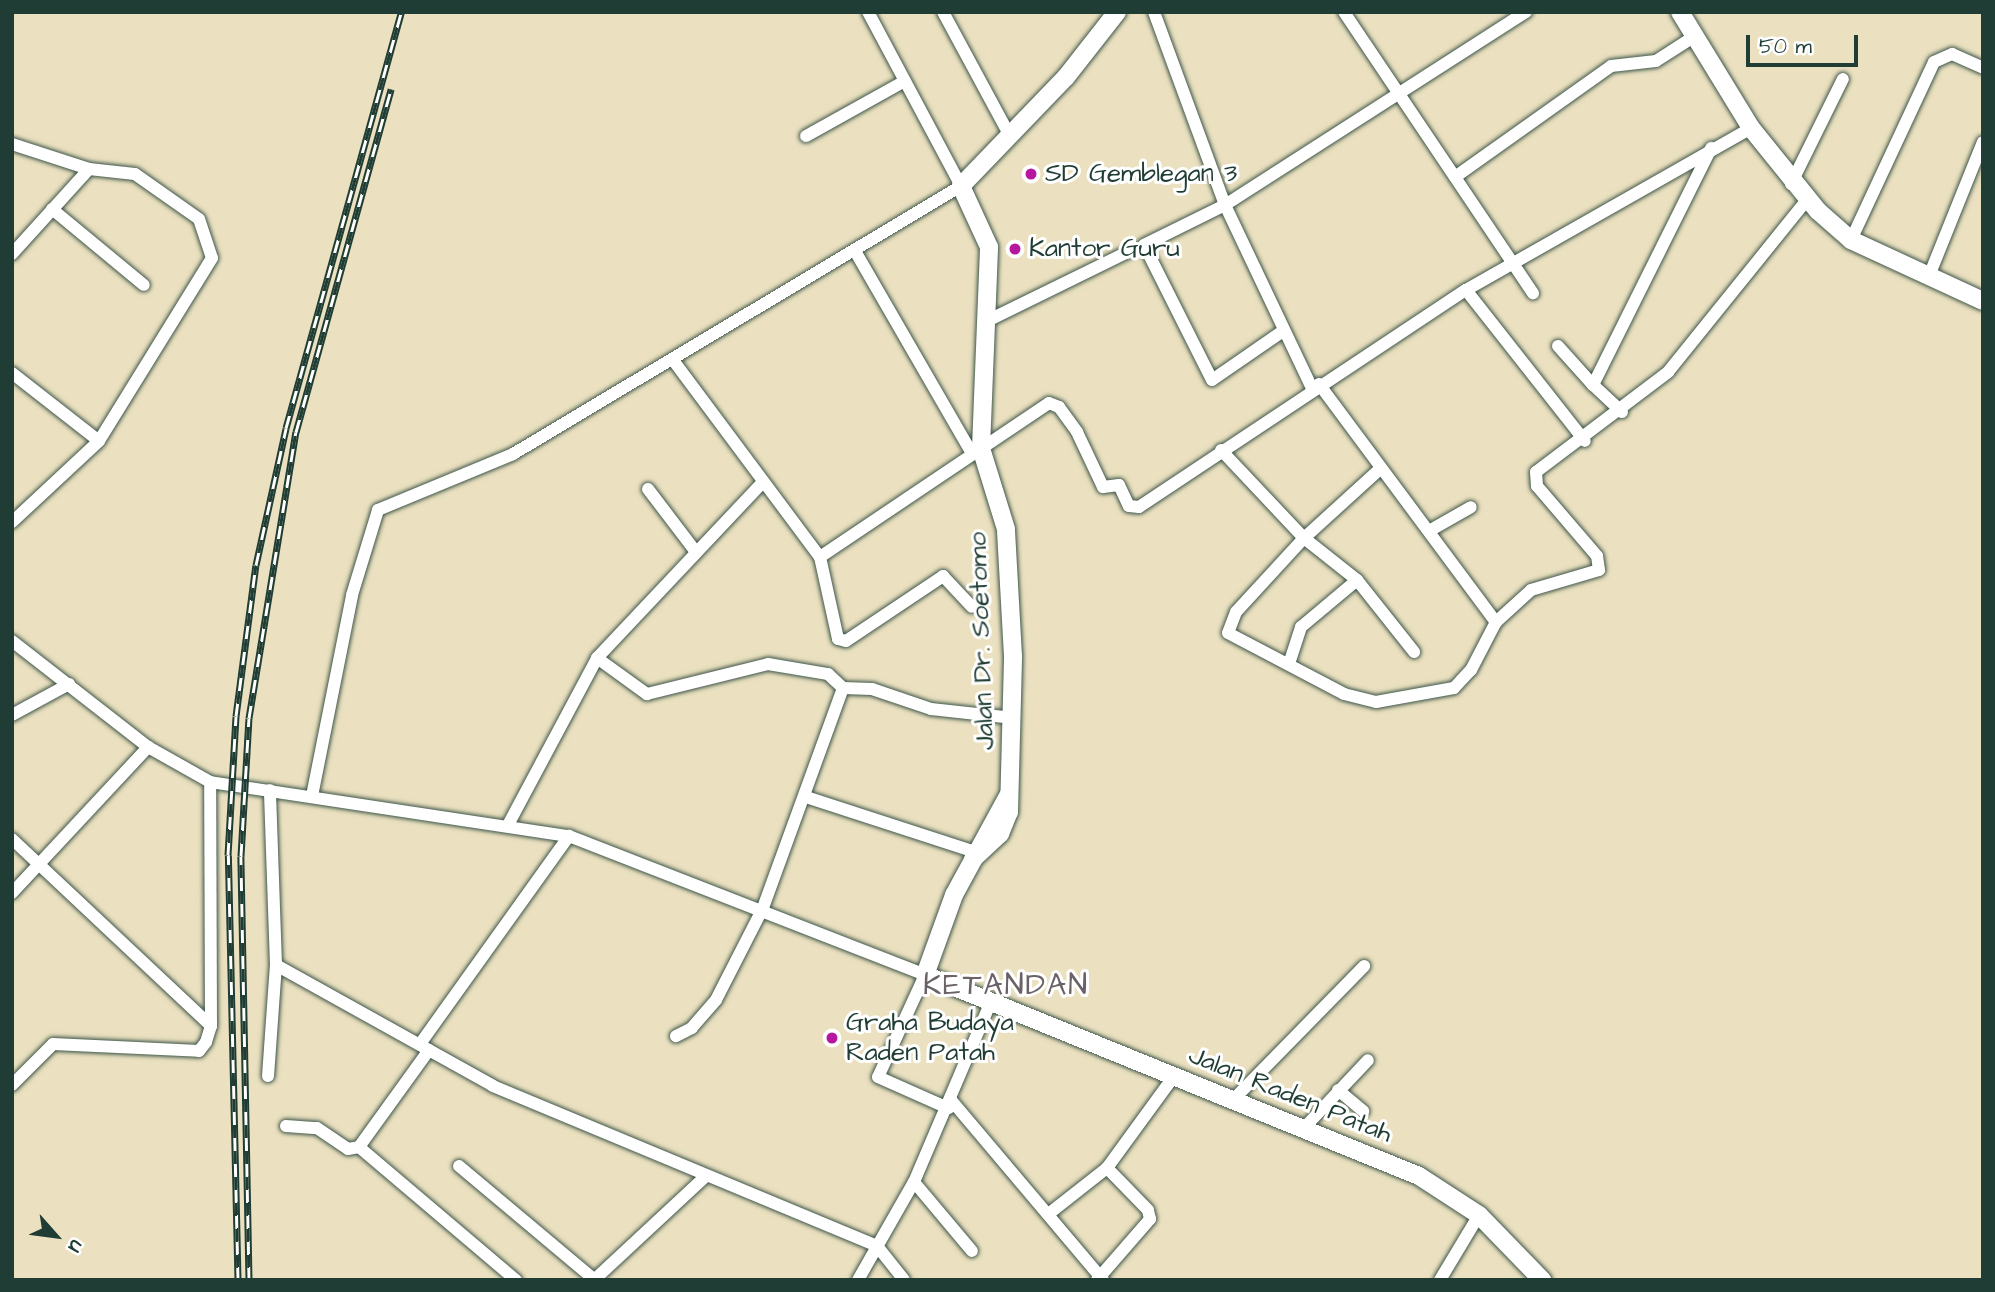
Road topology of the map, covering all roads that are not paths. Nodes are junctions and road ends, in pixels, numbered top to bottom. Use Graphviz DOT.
graph roads {
  1 [pos="867,12"];
  2 [pos="943,12"];
  3 [pos="1118,12"];
  4 [pos="1154,12"];
  5 [pos="1344,12"];
  6 [pos="1526,12"];
  7 [pos="1680,12"];
  8 [pos="1695,36"];
  9 [pos="1983,68"];
  10 [pos="1843,79"];
  11 [pos="905,81"];
  12 [pos="1396,92"];
  13 [pos="1751,128"];
  14 [pos="1009,134"];
  15 [pos="806,136"];
  16 [pos="1983,142"];
  17 [pos="12,144"];
  18 [pos="1712,147"];
  19 [pos="89,169"];
  20 [pos="1455,177"];
  21 [pos="1791,185"];
  22 [pos="961,186"];
  23 [pos="1807,201"];
  24 [pos="1225,205"];
  25 [pos="52,209"];
  26 [pos="1851,240"];
  27 [pos="1134,250"];
  28 [pos="855,251"];
  29 [pos="12,254"];
  30 [pos="1514,263"];
  31 [pos="1929,276"];
  32 [pos="144,285"];
  33 [pos="1466,290"];
  34 [pos="1532,293"];
  35 [pos="1982,297"];
  36 [pos="989,320"];
  37 [pos="1283,331"];
  38 [pos="1558,346"];
  39 [pos="673,360"];
  40 [pos="12,373"];
  41 [pos="1593,385"];
  42 [pos="1315,386"];
  43 [pos="1622,412"];
  44 [pos="99,441"];
  45 [pos="1585,441"];
  46 [pos="976,450"];
  47 [pos="1221,450"];
  48 [pos="1381,468"];
  49 [pos="763,482"];
  50 [pos="648,489"];
  51 [pos="1471,507"];
  52 [pos="12,522"];
  53 [pos="1429,531"];
  54 [pos="1304,538"];
  55 [pos="696,552"];
  56 [pos="820,557"];
  57 [pos="1357,580"];
  58 [pos="972,607"];
  59 [pos="1496,622"];
  60 [pos="12,641"];
  61 [pos="1414,652"];
  62 [pos="597,658"];
  63 [pos="1289,664"];
  64 [pos="69,684"];
  65 [pos="843,688"];
  66 [pos="12,715"];
  67 [pos="1014,718"];
  68 [pos="148,747"];
  69 [pos="210,782"];
  70 [pos="270,790"];
  71 [pos="312,796"];
  72 [pos="806,797"];
  73 [pos="508,825"];
  74 [pos="569,835"];
  75 [pos="12,839"];
  76 [pos="974,855"];
  77 [pos="40,866"];
  78 [pos="12,893"];
  79 [pos="763,908"];
  80 [pos="276,965"];
  81 [pos="1364,965"];
  82 [pos="925,975"];
  83 [pos="990,1004"];
  84 [pos="211,1026"];
  85 [pos="676,1036"];
  86 [pos="424,1047"];
  87 [pos="1368,1060"];
  88 [pos="268,1076"];
  89 [pos="1174,1076"];
  90 [pos="12,1085"];
  91 [pos="1339,1090"];
  92 [pos="1232,1101"];
  93 [pos="950,1104"];
  94 [pos="1363,1111"];
  95 [pos="286,1126"];
  96 [pos="1304,1128"];
  97 [pos="359,1147"];
  98 [pos="459,1166"];
  99 [pos="1107,1168"];
  100 [pos="705,1177"];
  101 [pos="914,1182"];
  102 [pos="1051,1212"];
  103 [pos="1479,1215"];
  104 [pos="877,1246"];
  105 [pos="972,1251"];
  106 [pos="1101,1279"];
  107 [pos="516,1280"];
  108 [pos="594,1280"];
  109 [pos="858,1280"];
  110 [pos="904,1280"];
  111 [pos="1440,1280"];
  112 [pos="1542,1280"];
  1 -- 11 [label="street"];
  2 -- 14 [label="street"];
  3 -- 14 [label="street"];
  4 -- 24 [label="street"];
  5 -- 12 [label="street"];
  6 -- 12 [label="street"];
  7 -- 8 [label="street"];
  8 -- 13 [label="street"];
  8 -- 20 [label="street"];
  9 -- 26 [label="street"];
  10 -- 21 [label="street"];
  11 -- 15 [label="street"];
  11 -- 22 [label="street"];
  12 -- 20 [label="street"];
  12 -- 24 [label="street"];
  13 -- 18 [label="street"];
  13 -- 21 [label="street"];
  14 -- 22 [label="street"];
  16 -- 31 [label="street"];
  17 -- 19 [label="street"];
  18 -- 30 [label="street"];
  18 -- 41 [label="street"];
  19 -- 25 [label="street"];
  19 -- 44 [label="street"];
  20 -- 30 [label="street"];
  21 -- 23 [label="street"];
  22 -- 28 [label="street"];
  22 -- 36 [label="street, Jalan Dr. Soetomo"];
  23 -- 26 [label="street"];
  23 -- 43 [label="street"];
  24 -- 37 [label="street"];
  24 -- 37 [label="street"];
  25 -- 29 [label="street"];
  25 -- 32 [label="street"];
  26 -- 31 [label="street"];
  27 -- 36 [label="street"];
  28 -- 39 [label="street"];
  28 -- 46 [label="street"];
  30 -- 33 [label="street"];
  30 -- 34 [label="street"];
  31 -- 35 [label="street"];
  33 -- 42 [label="street"];
  33 -- 45 [label="street"];
  36 -- 46 [label="street, Jalan Dr. Soetomo"];
  37 -- 42 [label="street"];
  38 -- 41 [label="street"];
  39 -- 49 [label="street"];
  39 -- 71 [label="street"];
  40 -- 44 [label="street"];
  41 -- 43 [label="street"];
  42 -- 47 [label="street"];
  42 -- 48 [label="street"];
  43 -- 45 [label="street"];
  44 -- 52 [label="street"];
  45 -- 59 [label="street"];
  46 -- 47 [label="street"];
  46 -- 56 [label="street"];
  46 -- 67 [label="street, Jalan Dr. Soetomo"];
  47 -- 54 [label="street"];
  48 -- 53 [label="street"];
  48 -- 54 [label="street"];
  49 -- 55 [label="street"];
  49 -- 56 [label="street"];
  50 -- 55 [label="street"];
  51 -- 53 [label="street"];
  53 -- 59 [label="street"];
  54 -- 57 [label="street"];
  54 -- 63 [label="street"];
  55 -- 62 [label="street"];
  56 -- 58 [label="street"];
  57 -- 61 [label="street"];
  57 -- 63 [label="street"];
  59 -- 63 [label="street"];
  60 -- 64 [label="street"];
  62 -- 65 [label="street"];
  62 -- 73 [label="street"];
  64 -- 66 [label="street"];
  64 -- 68 [label="street"];
  65 -- 67 [label="street"];
  65 -- 72 [label="street"];
  67 -- 76 [label="street, Jalan Dr. Soetomo"];
  68 -- 69 [label="street"];
  68 -- 77 [label="street"];
  69 -- 70 [label="street"];
  69 -- 84 [label="street"];
  70 -- 71 [label="street"];
  70 -- 80 [label="street"];
  71 -- 73 [label="street"];
  72 -- 76 [label="street"];
  72 -- 79 [label="street"];
  73 -- 74 [label="street"];
  74 -- 79 [label="street"];
  74 -- 86 [label="street"];
  75 -- 77 [label="street"];
  76 -- 82 [label="street, Jalan Dr. Soetomo"];
  77 -- 78 [label="street"];
  77 -- 84 [label="street"];
  79 -- 82 [label="street"];
  79 -- 85 [label="street"];
  80 -- 86 [label="street"];
  80 -- 88 [label="street"];
  81 -- 92 [label="street"];
  82 -- 83 [label="street, Jalan Raden Patah"];
  82 -- 93 [label="street"];
  83 -- 89 [label="street, Jalan Raden Patah"];
  83 -- 93 [label="street"];
  84 -- 90 [label="street"];
  86 -- 97 [label="street"];
  86 -- 100 [label="street"];
  87 -- 91 [label="street"];
  89 -- 92 [label="street, Jalan Raden Patah"];
  89 -- 99 [label="street"];
  91 -- 94 [label="street"];
  91 -- 96 [label="street"];
  92 -- 96 [label="street, Jalan Raden Patah"];
  93 -- 101 [label="street"];
  93 -- 102 [label="street"];
  95 -- 97 [label="street"];
  96 -- 103 [label="street, Jalan Raden Patah"];
  97 -- 107 [label="street"];
  98 -- 108 [label="street"];
  99 -- 102 [label="street"];
  99 -- 106 [label="street"];
  100 -- 104 [label="street"];
  100 -- 108 [label="street"];
  101 -- 104 [label="street"];
  101 -- 105 [label="street"];
  102 -- 106 [label="street"];
  103 -- 111 [label="street"];
  103 -- 112 [label="street, Jalan Raden Patah"];
  104 -- 109 [label="street"];
  104 -- 110 [label="street"];
}
